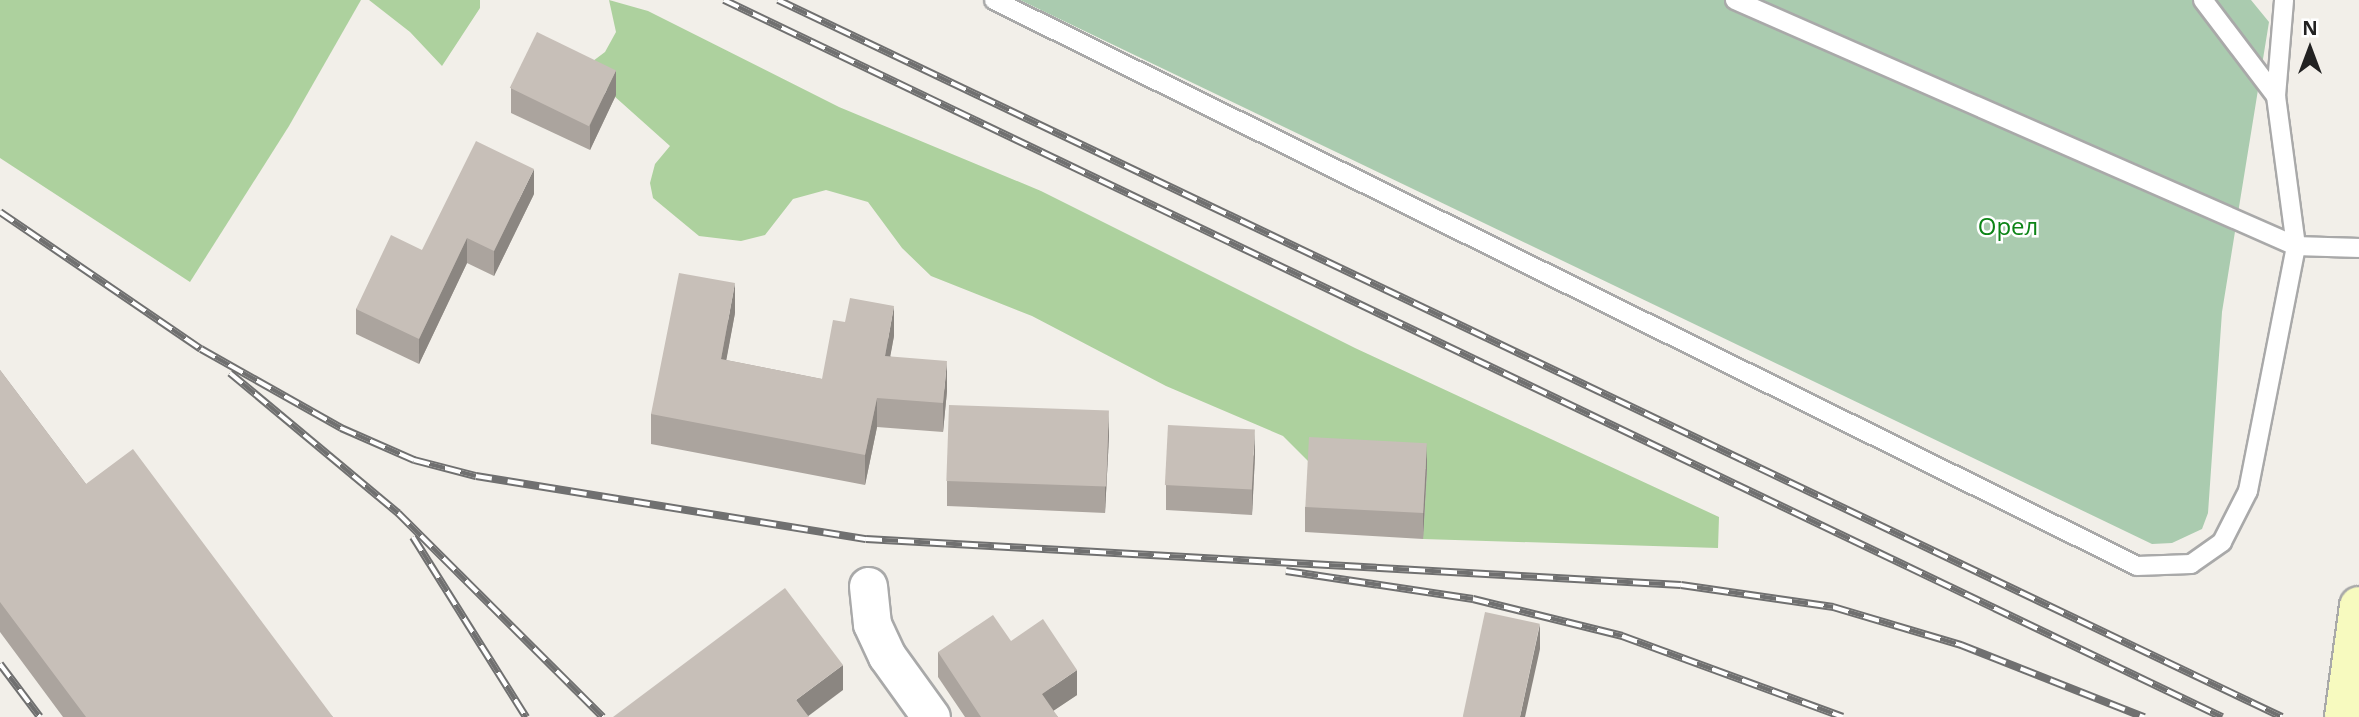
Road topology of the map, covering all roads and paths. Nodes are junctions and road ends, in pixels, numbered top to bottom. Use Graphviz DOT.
graph roads {
  1 [pos="994,0"];
  2 [pos="1735,0"];
  3 [pos="2203,0"];
  4 [pos="2284,3"];
  5 [pos="2276,96"];
  6 [pos="2296,246"];
  7 [pos="2359,248"];
  8 [pos="868,586"];
  9 [pos="2359,606"];
  10 [pos="931,717"];
  11 [pos="2344,717"];
  1 -- 6 [label="lane"];
  2 -- 6 [label="lane"];
  3 -- 5 [label="lane"];
  4 -- 5 [label="lane"];
  5 -- 6 [label="lane"];
  6 -- 7 [label="lane"];
  8 -- 10 [label="street"];
  9 -- 11 [label="main road"];
}
